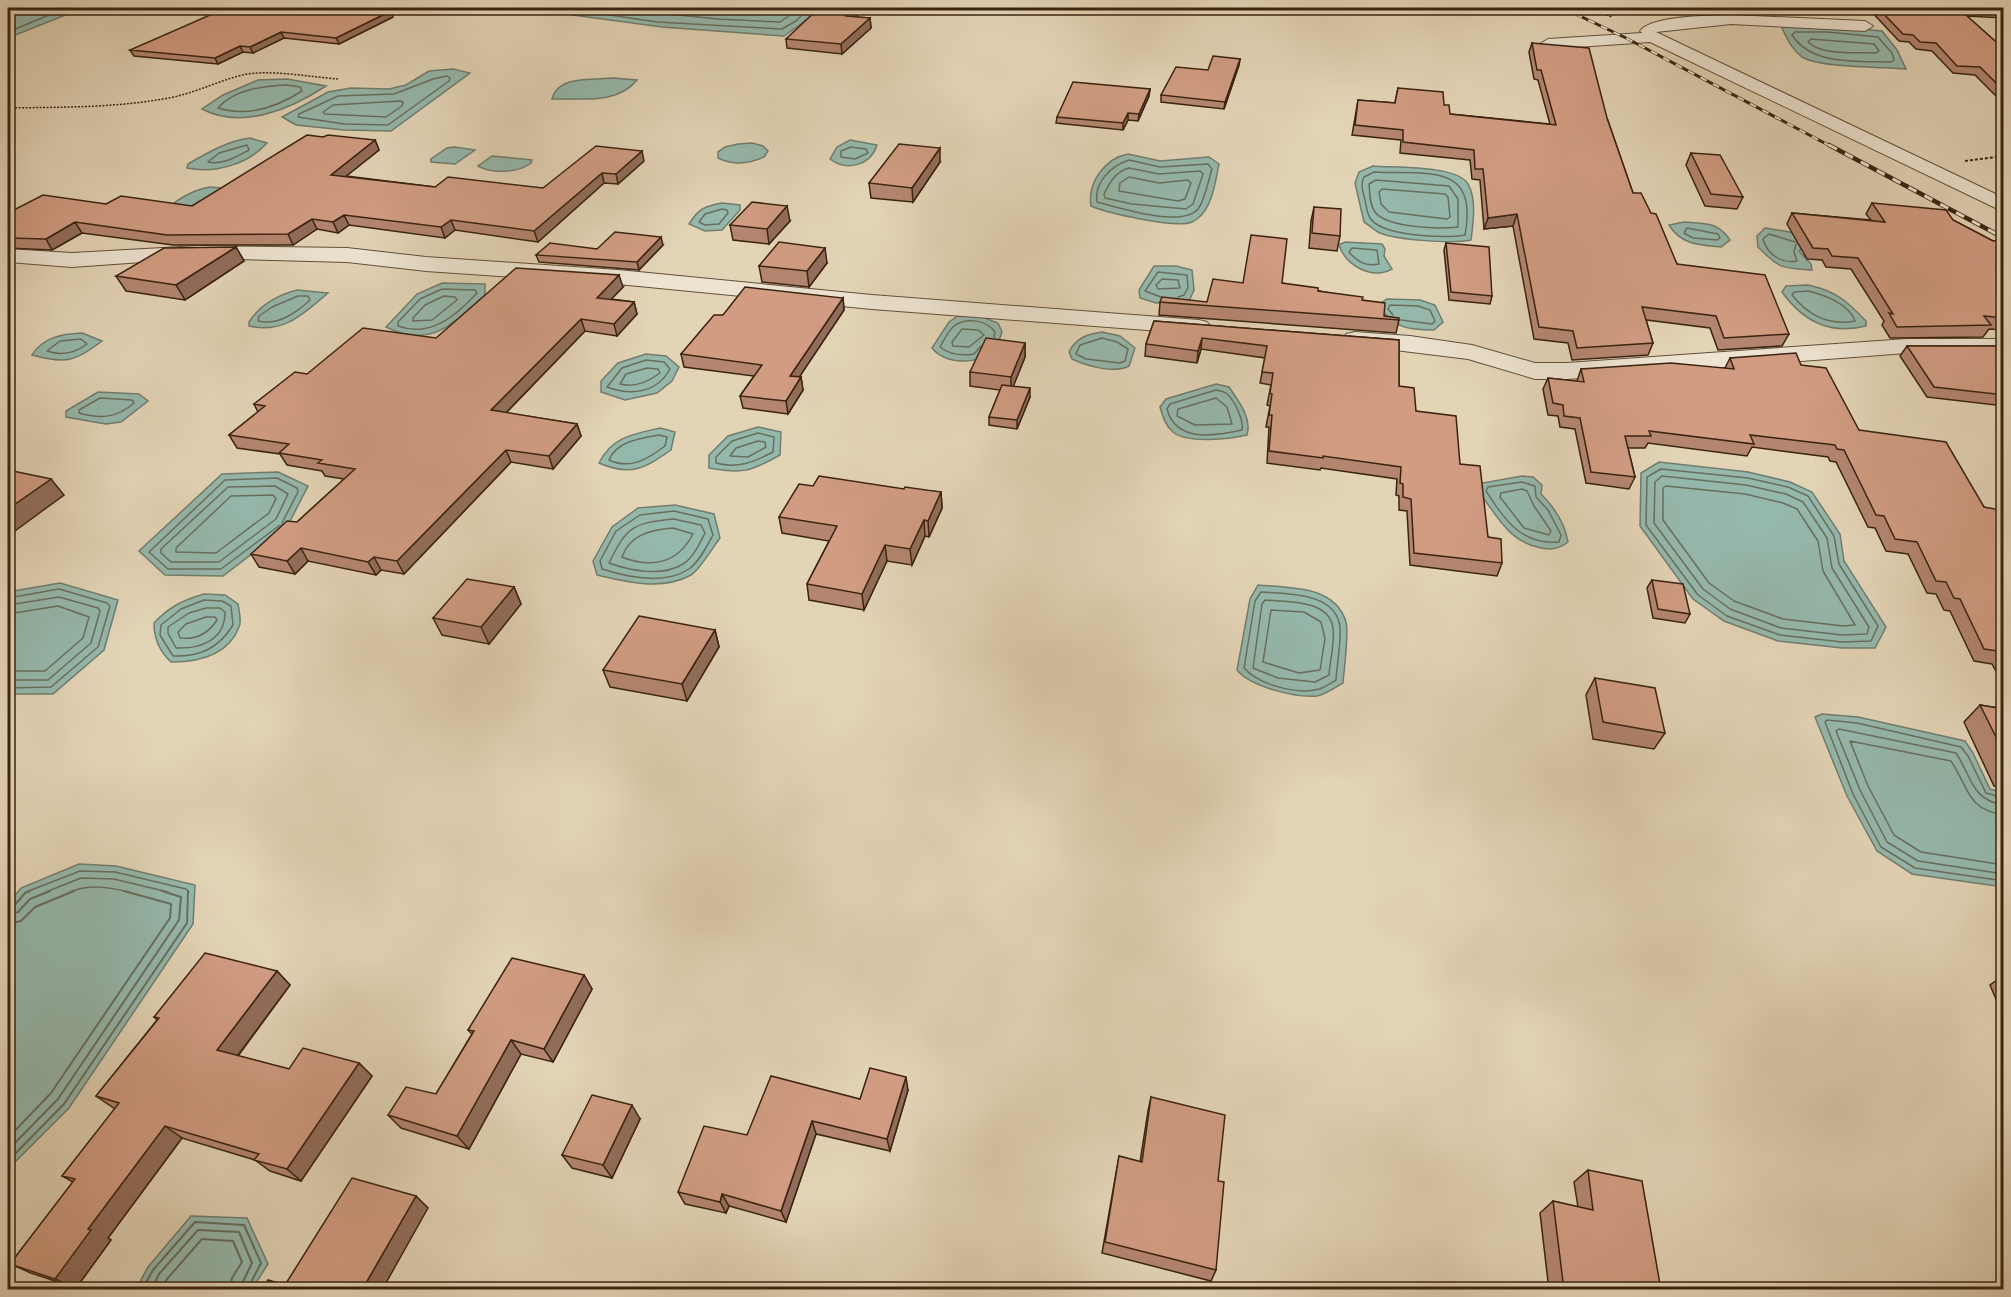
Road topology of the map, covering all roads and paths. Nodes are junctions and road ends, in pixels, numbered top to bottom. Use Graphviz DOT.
graph roads {
  1 [pos="1865,26"];
  2 [pos="1652,37"];
  3 [pos="1548,44"];
  4 [pos="338,79"];
  5 [pos="8,108"];
  6 [pos="2004,206"];
  7 [pos="8,256"];
  8 [pos="1226,330"];
  9 [pos="1329,337"];
  10 [pos="2004,346"];
  1 -- 2 [label="street"];
  2 -- 3 [label="street"];
  2 -- 6 [label="street"];
  4 -- 5 [label="path"];
  7 -- 8 [label="street"];
  9 -- 10 [label="street"];
}
